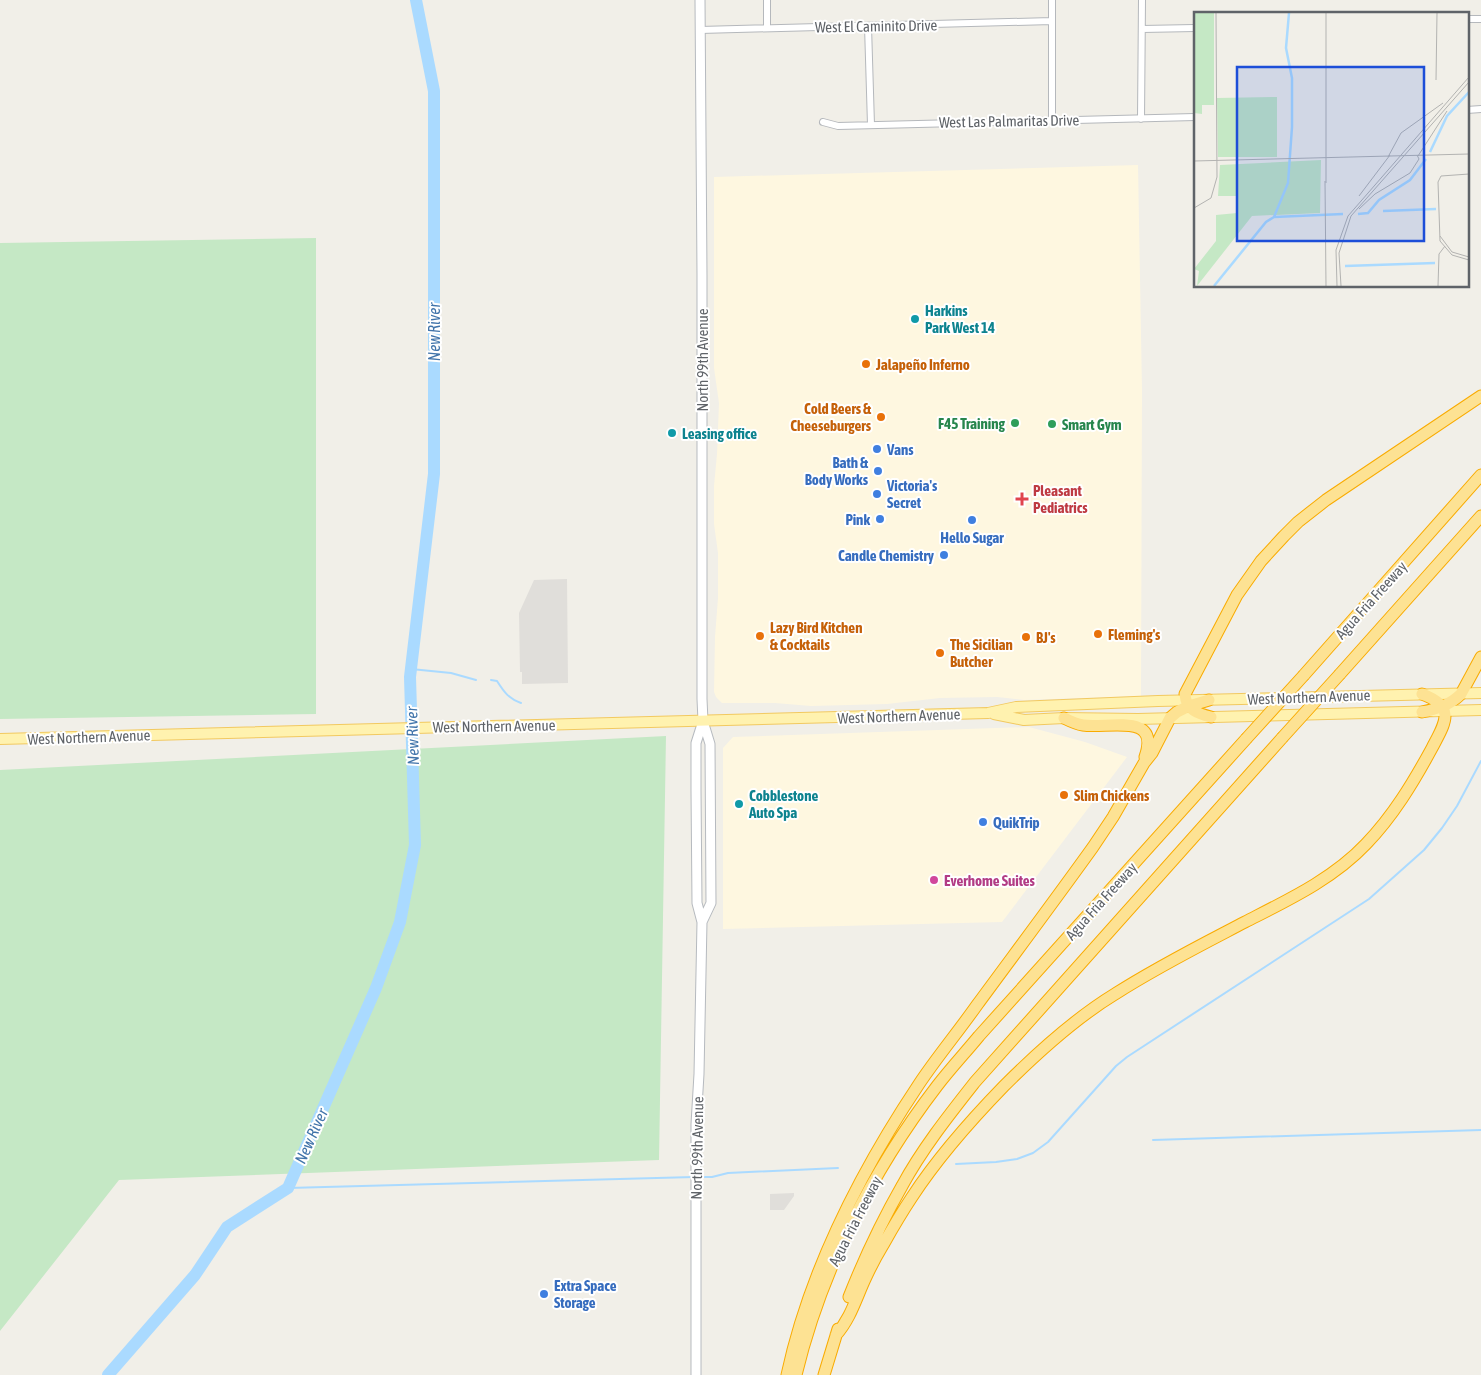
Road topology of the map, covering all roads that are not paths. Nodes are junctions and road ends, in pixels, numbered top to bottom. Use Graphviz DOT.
graph roads {
  1 [pos="700,0"];
  2 [pos="767,0"];
  3 [pos="1052,0"];
  4 [pos="1142,0"];
  5 [pos="1468,19"];
  6 [pos="1481,19"];
  7 [pos="1052,21"];
  8 [pos="868,26"];
  9 [pos="767,28"];
  10 [pos="1194,28"];
  11 [pos="1142,29"];
  12 [pos="700,30"];
  13 [pos="1481,109"];
  14 [pos="1468,110"];
  15 [pos="1194,118"];
  16 [pos="1142,119"];
  17 [pos="1052,120"];
  18 [pos="823,122"];
  19 [pos="871,125"];
  20 [pos="1481,396"];
  21 [pos="1481,475"];
  22 [pos="1481,516"];
  23 [pos="1481,657"];
  24 [pos="1481,693"];
  25 [pos="1422,694"];
  26 [pos="1461,694"];
  27 [pos="1209,700"];
  28 [pos="1187,703"];
  29 [pos="1444,709"];
  30 [pos="1481,710"];
  31 [pos="1422,712"];
  32 [pos="988,713"];
  33 [pos="1211,717"];
  34 [pos="1064,718"];
  35 [pos="1170,718"];
  36 [pos="703,721"];
  37 [pos="0,739"];
  38 [pos="1144,763"];
  39 [pos="702,922"];
  40 [pos="836,1335"];
  41 [pos="696,1375"];
  42 [pos="787,1375"];
  43 [pos="796,1375"];
  44 [pos="824,1375"];
  1 -- 12 [label="main road, North 99th Avenue"];
  2 -- 9 [label="street"];
  3 -- 7 [label="street"];
  4 -- 11 [label="street"];
  5 -- 6 [label="street"];
  7 -- 8 [label="street, West El Caminito Drive"];
  7 -- 17 [label="street"];
  8 -- 9 [label="street, West El Caminito Drive"];
  8 -- 19 [label="street"];
  9 -- 12 [label="street, West El Caminito Drive"];
  10 -- 11 [label="street"];
  11 -- 16 [label="street"];
  12 -- 36 [label="main road, North 99th Avenue"];
  13 -- 14 [label="street"];
  15 -- 16 [label="street, West Las Palmaritas Drive"];
  16 -- 17 [label="street, West Las Palmaritas Drive"];
  17 -- 19 [label="street, West Las Palmaritas Drive"];
  18 -- 19 [label="street, West Las Palmaritas Drive"];
  20 -- 28 [label="highway"];
  21 -- 43 [label="highway, Agua Fria Freeway, bridge"];
  22 -- 40 [label="highway, Agua Fria Freeway, bridge"];
  23 -- 26 [label="highway"];
  24 -- 26 [label="main road, West Northern Avenue"];
  25 -- 26 [label="main road, West Northern Avenue"];
  25 -- 27 [label="main road, West Northern Avenue"];
  25 -- 29 [label="highway"];
  26 -- 29 [label="highway"];
  27 -- 28 [label="highway"];
  28 -- 32 [label="main road, West Northern Avenue"];
  28 -- 33 [label="highway"];
  28 -- 35 [label="highway"];
  29 -- 30 [label="main road"];
  29 -- 31 [label="highway"];
  29 -- 40 [label="highway"];
  31 -- 33 [label="main road, West Northern Avenue"];
  32 -- 34 [label="main road, West Northern Avenue"];
  32 -- 36 [label="main road, West Northern Avenue"];
  33 -- 35 [label="main road, West Northern Avenue"];
  34 -- 35 [label="main road, West Northern Avenue"];
  34 -- 38 [label="highway"];
  35 -- 38 [label="highway"];
  36 -- 37 [label="main road, West Northern Avenue"];
  36 -- 39 [label="main road, North 99th Avenue"];
  36 -- 39 [label="main road, North 99th Avenue"];
  38 -- 42 [label="highway"];
  39 -- 41 [label="main road, North 99th Avenue"];
  40 -- 44 [label="highway, Agua Fria Freeway"];
}
